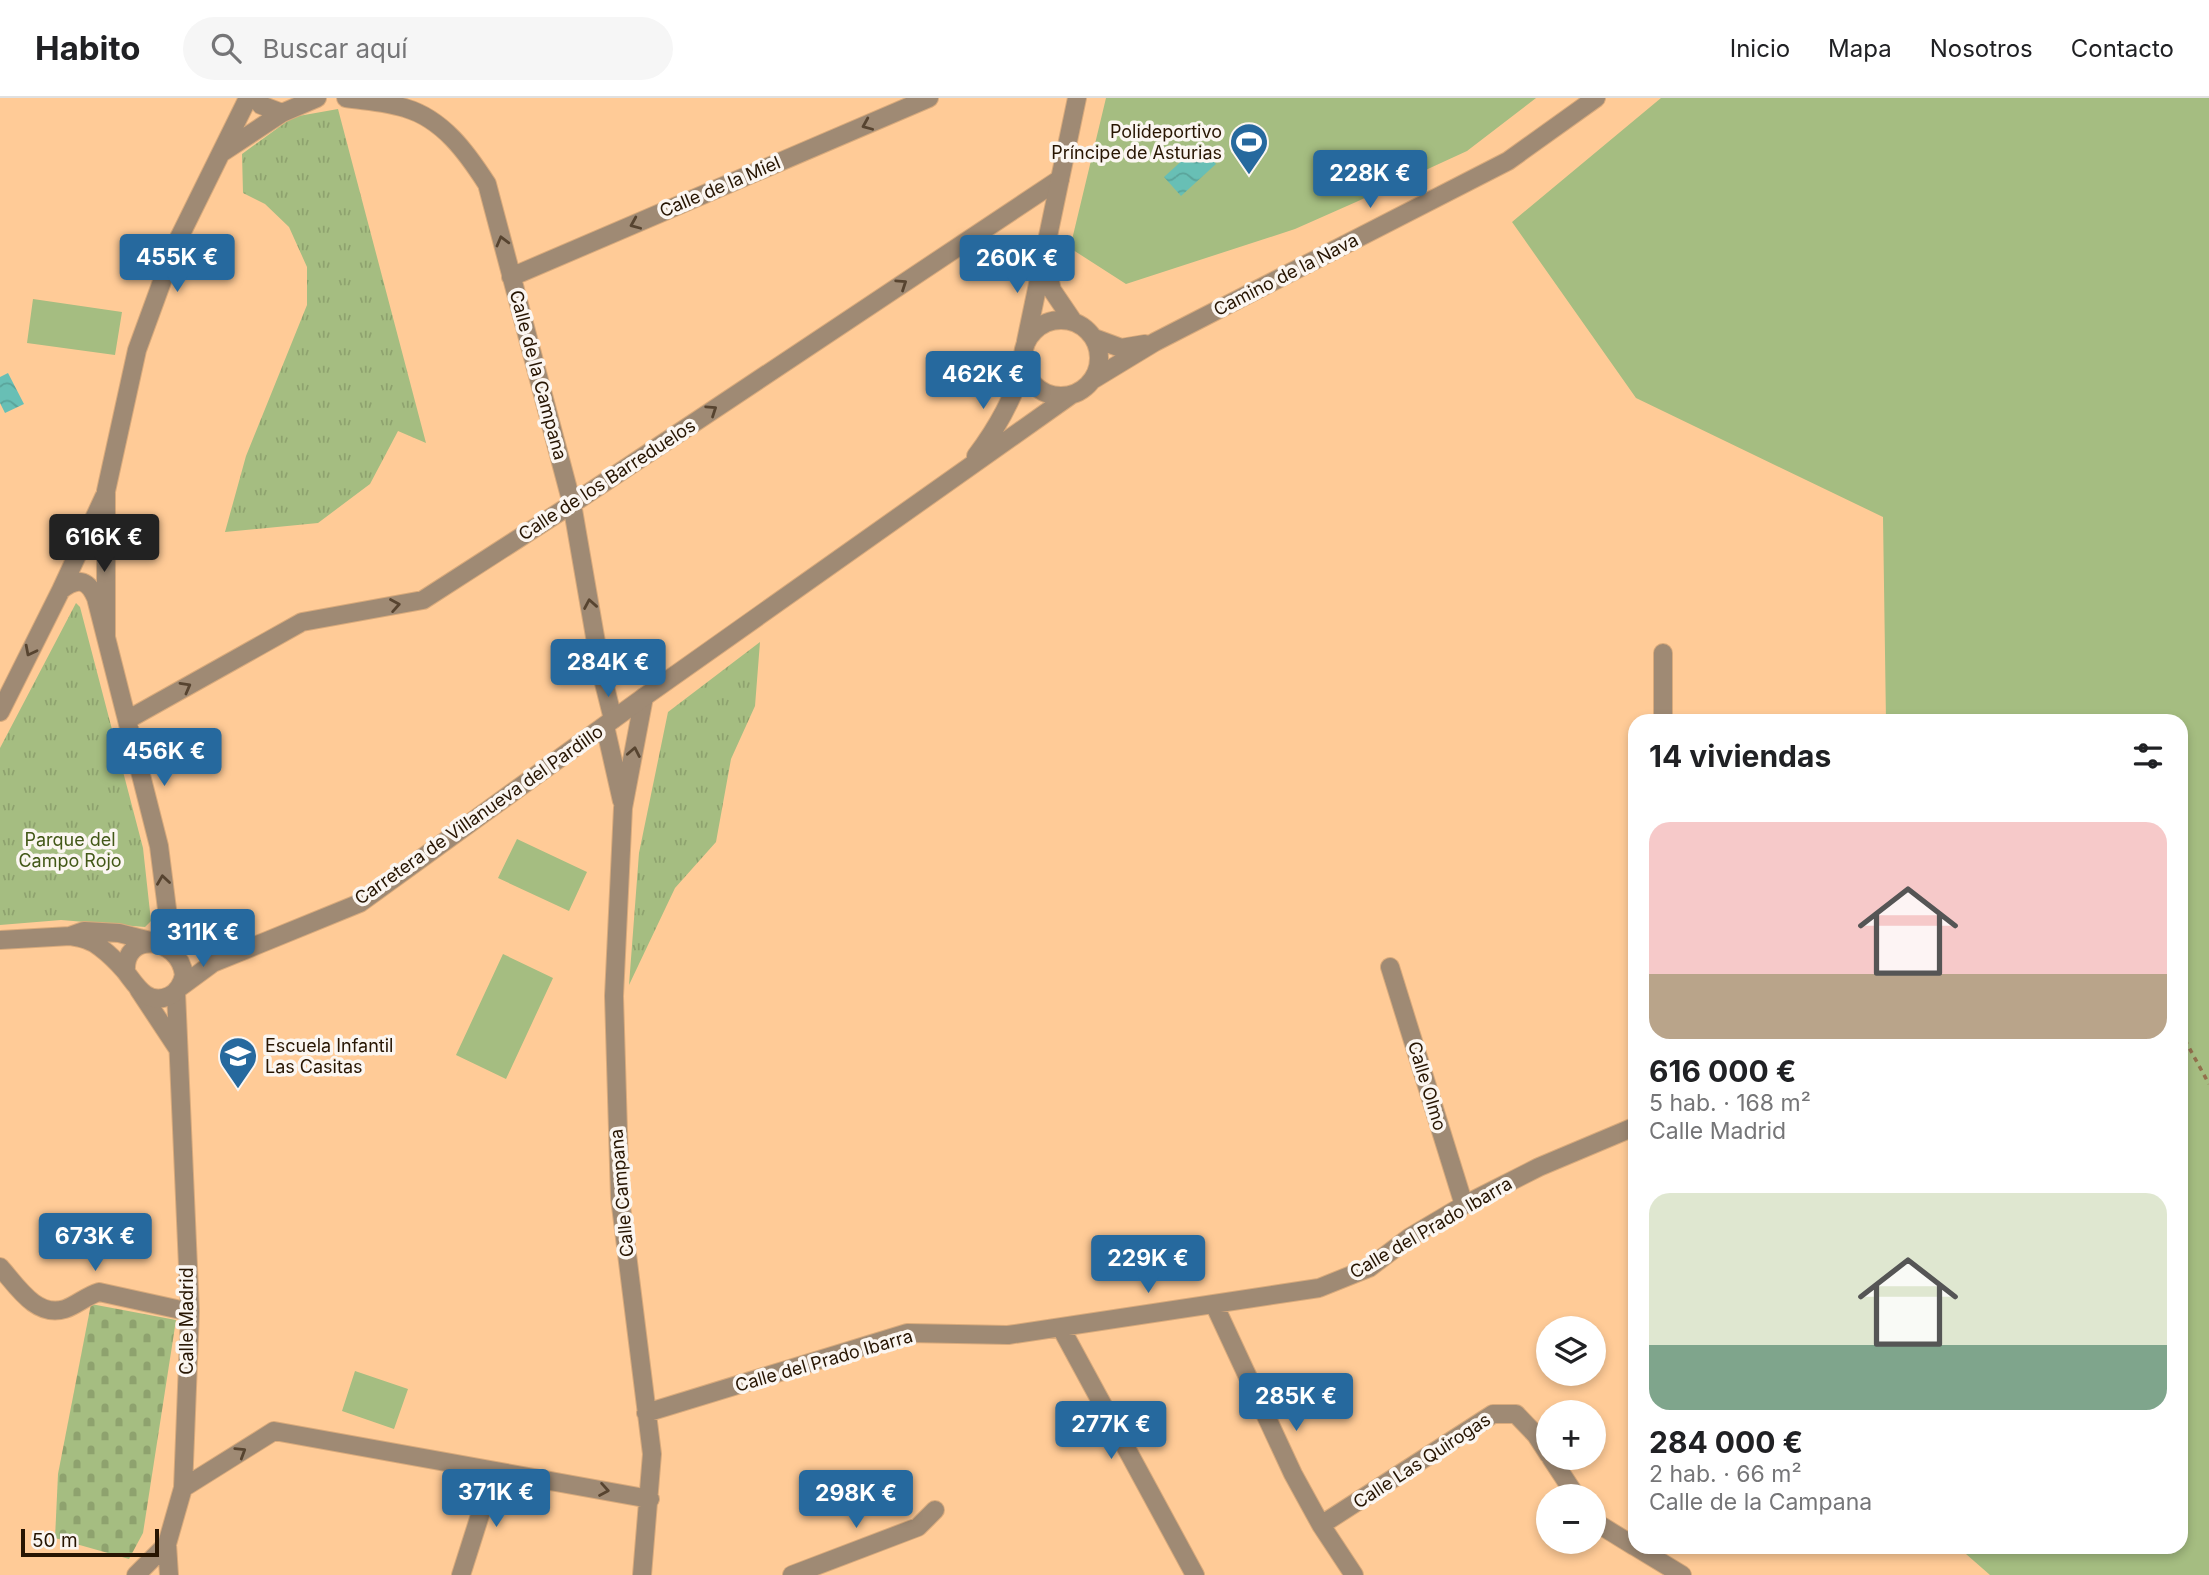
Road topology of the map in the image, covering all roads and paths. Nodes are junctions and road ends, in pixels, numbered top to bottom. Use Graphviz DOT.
graph roads {
  1 [pos="248,98"];
  2 [pos="256,98"];
  3 [pos="317,98"];
  4 [pos="346,98"];
  5 [pos="929,98"];
  6 [pos="1077,98"];
  7 [pos="1596,98"];
  8 [pos="404,103"];
  9 [pos="282,113"];
  10 [pos="220,154"];
  11 [pos="1060,178"];
  12 [pos="1045,258"];
  13 [pos="512,277"];
  14 [pos="1073,321"];
  15 [pos="1094,338"];
  16 [pos="1026,341"];
  17 [pos="1155,342"];
  18 [pos="1023,366"];
  19 [pos="1094,379"];
  20 [pos="1072,395"];
  21 [pos="968,468"];
  22 [pos="106,491"];
  23 [pos="572,504"];
  24 [pos="61,590"];
  25 [pos="106,636"];
  26 [pos="1663,653"];
  27 [pos="645,696"];
  28 [pos="0,712"];
  29 [pos="1663,714"];
  30 [pos="127,720"];
  31 [pos="609,722"];
  32 [pos="623,808"];
  33 [pos="70,936"];
  34 [pos="0,940"];
  35 [pos="167,948"];
  36 [pos="214,963"];
  37 [pos="1391,967"];
  38 [pos="126,972"];
  39 [pos="139,989"];
  40 [pos="177,990"];
  41 [pos="2188,1046"];
  42 [pos="179,1052"];
  43 [pos="2209,1084"];
  44 [pos="1628,1130"];
  45 [pos="1464,1205"];
  46 [pos="0,1267"];
  47 [pos="1214,1304"];
  48 [pos="190,1312"];
  49 [pos="1061,1328"];
  50 [pos="646,1413"];
  51 [pos="1536,1436"];
  52 [pos="494,1471"];
  53 [pos="183,1488"];
  54 [pos="650,1499"];
  55 [pos="935,1510"];
  56 [pos="1321,1525"];
  57 [pos="1606,1529"];
  58 [pos="1628,1542"];
  59 [pos="167,1544"];
  60 [pos="1648,1554"];
  61 [pos="135,1575"];
  62 [pos="169,1575"];
  63 [pos="461,1575"];
  64 [pos="642,1575"];
  65 [pos="792,1575"];
  66 [pos="1195,1575"];
  67 [pos="1354,1575"];
  68 [pos="1682,1575"];
  1 -- 10 [label="street"];
  2 -- 9 [label="street"];
  3 -- 9 [label="street"];
  4 -- 8 [label="street, Calle de la Campana"];
  5 -- 13 [label="street, Calle de la Miel, one-way"];
  6 -- 11 [label="street"];
  7 -- 17 [label="street, Camino de la Nava"];
  13 -- 8 [label="street, Calle de la Campana, one-way"];
  9 -- 10 [label="street"];
  10 -- 22 [label="street"];
  11 -- 12 [label="street"];
  23 -- 11 [label="street, Calle de los Barreduelos, one-way"];
  12 -- 14 [label="street"];
  12 -- 16 [label="street"];
  13 -- 23 [label="street, Calle de la Campana"];
  14 -- 15 [label="street"];
  14 -- 16 [label="street"];
  15 -- 17 [label="street, Camino de la Nava"];
  15 -- 19 [label="street"];
  16 -- 18 [label="street"];
  17 -- 19 [label="street, Camino de la Nava"];
  18 -- 20 [label="street"];
  18 -- 21 [label="street, Carretera de Villanueva del Pardillo"];
  19 -- 20 [label="street"];
  20 -- 21 [label="street, Carretera de Villanueva del Pardillo"];
  21 -- 27 [label="street, Carretera de Villanueva del Pardillo"];
  22 -- 24 [label="street"];
  22 -- 25 [label="street"];
  30 -- 23 [label="street, Calle de los Barreduelos, one-way"];
  31 -- 23 [label="street, Calle de la Campana, one-way"];
  24 -- 25 [label="street"];
  24 -- 28 [label="street, one-way"];
  25 -- 30 [label="street"];
  26 -- 29 [label="street"];
  27 -- 31 [label="street, Carretera de Villanueva del Pardillo"];
  32 -- 27 [label="street, one-way"];
  35 -- 30 [label="street, one-way"];
  31 -- 32 [label="street, Calle de la Campana"];
  31 -- 36 [label="street, Carretera de Villanueva del Pardillo"];
  32 -- 50 [label="street, Calle Campana"];
  33 -- 34 [label="street"];
  33 -- 35 [label="street"];
  33 -- 38 [label="street"];
  35 -- 36 [label="street"];
  35 -- 38 [label="street"];
  35 -- 40 [label="street"];
  36 -- 40 [label="street, Carretera de Villanueva del Pardillo"];
  37 -- 45 [label="street, Calle Olmo"];
  38 -- 39 [label="street"];
  39 -- 40 [label="street"];
  39 -- 42 [label="street, Calle Madrid"];
  40 -- 42 [label="street, Calle Madrid"];
  41 -- 43 [label="path"];
  42 -- 48 [label="street, Calle Madrid"];
  44 -- 45 [label="street, Calle del Prado Ibarra"];
  45 -- 47 [label="street, Calle del Prado Ibarra"];
  46 -- 48 [label="street"];
  47 -- 49 [label="street, Calle del Prado Ibarra"];
  47 -- 56 [label="street"];
  48 -- 53 [label="street, Calle Madrid"];
  49 -- 50 [label="street, Calle del Prado Ibarra"];
  49 -- 66 [label="street"];
  50 -- 54 [label="street, Calle Campana"];
  51 -- 56 [label="street, Calle Las Quirogas"];
  53 -- 52 [label="street, one-way"];
  52 -- 54 [label="street, one-way"];
  52 -- 63 [label="street"];
  53 -- 59 [label="street, Calle Madrid"];
  54 -- 64 [label="street, Calle Campana"];
  55 -- 65 [label="street"];
  56 -- 67 [label="street"];
  57 -- 58 [label="street"];
  59 -- 61 [label="street, Calle Madrid"];
  59 -- 62 [label="street"];
  60 -- 68 [label="street"];
}
